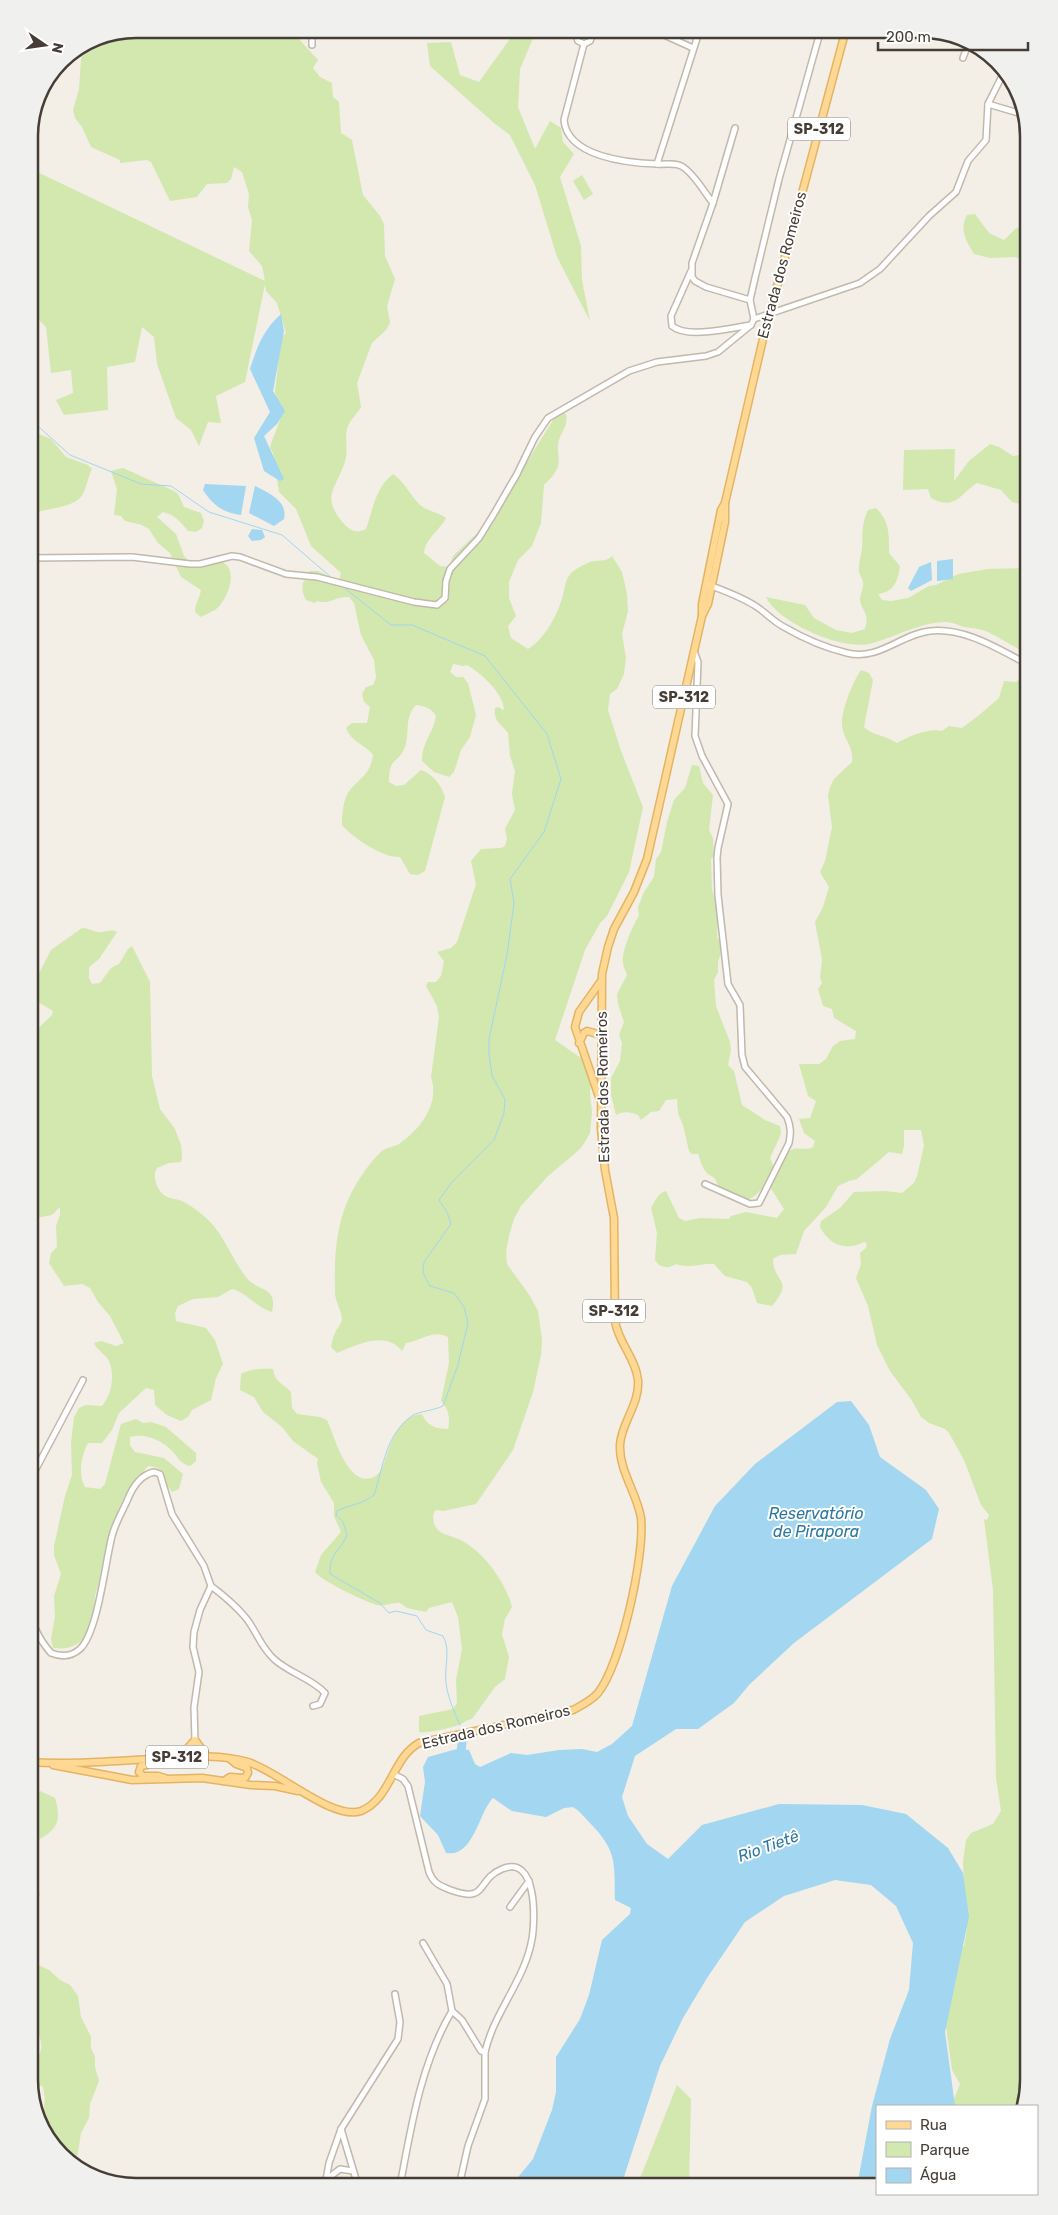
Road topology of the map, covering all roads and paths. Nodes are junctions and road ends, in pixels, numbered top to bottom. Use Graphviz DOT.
graph roads {
  1 [pos="312,38"];
  2 [pos="578,38"];
  3 [pos="591,38"];
  4 [pos="671,38"];
  5 [pos="697,38"];
  6 [pos="818,38"];
  7 [pos="844,38"];
  8 [pos="312,44"];
  9 [pos="584,44"];
  10 [pos="693,48"];
  11 [pos="966,48"];
  12 [pos="963,58"];
  13 [pos="1001,78"];
  14 [pos="988,104"];
  15 [pos="1017,112"];
  16 [pos="735,128"];
  17 [pos="657,164"];
  18 [pos="713,203"];
  19 [pos="691,271"];
  20 [pos="750,300"];
  21 [pos="770,314"];
  22 [pos="754,319"];
  23 [pos="751,325"];
  24 [pos="38,558"];
  25 [pos="709,585"];
  26 [pos="694,651"];
  27 [pos="1020,661"];
  28 [pos="602,980"];
  29 [pos="601,1035"];
  30 [pos="579,1043"];
  31 [pos="601,1100"];
  32 [pos="705,1184"];
  33 [pos="83,1380"];
  34 [pos="38,1465"];
  35 [pos="211,1586"];
  36 [pos="38,1635"];
  37 [pos="313,1706"];
  38 [pos="195,1740"];
  39 [pos="207,1756"];
  40 [pos="179,1757"];
  41 [pos="164,1758"];
  42 [pos="229,1758"];
  43 [pos="38,1763"];
  44 [pos="42,1763"];
  45 [pos="393,1774"];
  46 [pos="168,1779"];
  47 [pos="224,1781"];
  48 [pos="304,1792"];
  49 [pos="529,1881"];
  50 [pos="510,1907"];
  51 [pos="423,1943"];
  52 [pos="395,1994"];
  53 [pos="452,2011"];
  54 [pos="485,2052"];
  55 [pos="341,2129"];
  56 [pos="352,2171"];
  57 [pos="326,2177"];
  58 [pos="328,2177"];
  59 [pos="355,2177"];
  60 [pos="402,2177"];
  61 [pos="461,2177"];
  1 -- 8 [label="street"];
  2 -- 9 [label="street"];
  3 -- 9 [label="street"];
  4 -- 10 [label="street"];
  5 -- 10 [label="street"];
  6 -- 20 [label="street"];
  7 -- 21 [label="main road, Estrada dos Romeiros / SP-312"];
  9 -- 17 [label="street"];
  10 -- 17 [label="street"];
  11 -- 12 [label="street"];
  13 -- 14 [label="street"];
  14 -- 15 [label="street"];
  14 -- 21 [label="street"];
  16 -- 18 [label="street"];
  17 -- 18 [label="street"];
  18 -- 19 [label="street"];
  19 -- 20 [label="street"];
  19 -- 23 [label="street"];
  20 -- 22 [label="street"];
  21 -- 22 [label="street"];
  21 -- 25 [label="main road, Estrada dos Romeiros / SP-312"];
  22 -- 23 [label="street"];
  23 -- 24 [label="street"];
  25 -- 26 [label="main road, Estrada dos Romeiros / SP-312"];
  25 -- 27 [label="street"];
  26 -- 28 [label="main road, Estrada dos Romeiros / SP-312"];
  26 -- 32 [label="street"];
  28 -- 29 [label="main road, Estrada dos Romeiros / SP-312"];
  28 -- 30 [label="main road"];
  29 -- 30 [label="main road"];
  29 -- 31 [label="main road, Estrada dos Romeiros / SP-312"];
  30 -- 31 [label="main road"];
  31 -- 45 [label="main road, Estrada dos Romeiros / SP-312"];
  33 -- 34 [label="street"];
  35 -- 36 [label="street"];
  35 -- 37 [label="street"];
  35 -- 38 [label="street"];
  38 -- 39 [label="main road"];
  38 -- 40 [label="main road"];
  39 -- 40 [label="main road, Estrada dos Romeiros / SP-312"];
  39 -- 42 [label="main road, Estrada dos Romeiros / SP-312"];
  40 -- 41 [label="main road, Estrada dos Romeiros / SP-312"];
  41 -- 44 [label="main road, Estrada dos Romeiros / SP-312"];
  41 -- 46 [label="main road"];
  42 -- 47 [label="main road"];
  42 -- 48 [label="main road, Estrada dos Romeiros / SP-312"];
  43 -- 44 [label="main road, Estrada dos Romeiros / SP-312"];
  44 -- 46 [label="main road, Estrada dos Romeiros / SP-312"];
  45 -- 48 [label="main road, Estrada dos Romeiros / SP-312"];
  45 -- 49 [label="street"];
  46 -- 47 [label="main road, Estrada dos Romeiros / SP-312"];
  47 -- 48 [label="main road, Estrada dos Romeiros / SP-312"];
  49 -- 50 [label="street"];
  49 -- 54 [label="street"];
  51 -- 53 [label="street"];
  52 -- 55 [label="street"];
  53 -- 54 [label="street"];
  53 -- 60 [label="street"];
  54 -- 61 [label="street"];
  55 -- 56 [label="street"];
  55 -- 57 [label="street"];
  56 -- 58 [label="street"];
  56 -- 59 [label="street"];
}
